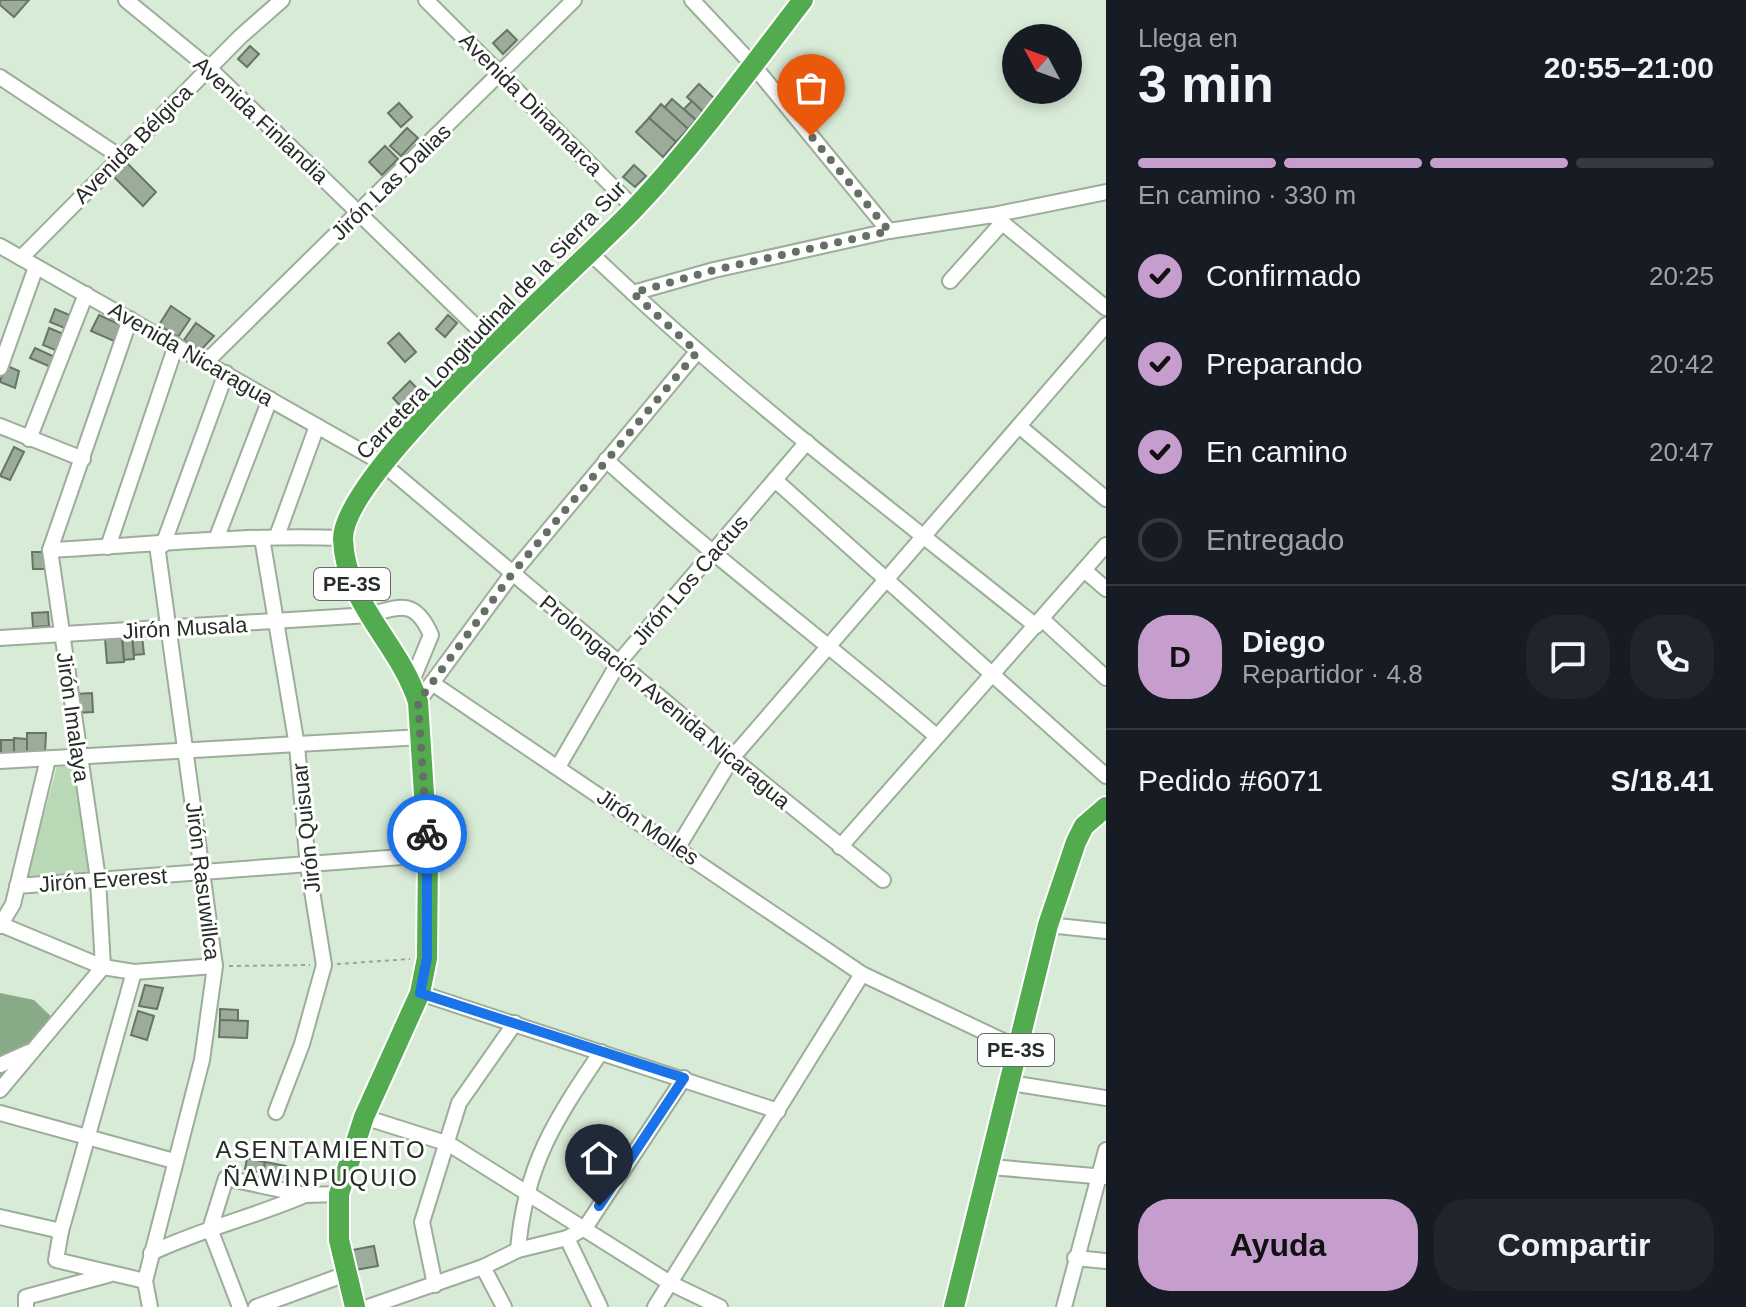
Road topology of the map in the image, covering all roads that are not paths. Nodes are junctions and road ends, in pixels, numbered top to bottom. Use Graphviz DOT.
graph roads {
  1 [pos="126,0"];
  2 [pos="282,0"];
  3 [pos="426,0"];
  4 [pos="574,0"];
  5 [pos="692,0"];
  6 [pos="803,0"];
  7 [pos="753,65"];
  8 [pos="209,68"];
  9 [pos="501,74"];
  10 [pos="0,77"];
  11 [pos="119,156"];
  12 [pos="1106,192"];
  13 [pos="635,209"];
  14 [pos="359,213"];
  15 [pos="997,219"];
  16 [pos="889,231"];
  17 [pos="0,246"];
  18 [pos="589,252"];
  19 [pos="21,258"];
  20 [pos="36,267"];
  21 [pos="950,281"];
  22 [pos="633,293"];
  23 [pos="86,294"];
  24 [pos="1106,308"];
  25 [pos="130,319"];
  26 [pos="1106,325"];
  27 [pos="176,345"];
  28 [pos="495,345"];
  29 [pos="697,352"];
  30 [pos="206,362"];
  31 [pos="0,368"];
  32 [pos="226,373"];
  33 [pos="270,399"];
  34 [pos="0,426"];
  35 [pos="317,426"];
  36 [pos="1019,426"];
  37 [pos="29,439"];
  38 [pos="807,442"];
  39 [pos="83,459"];
  40 [pos="606,460"];
  41 [pos="382,463"];
  42 [pos="775,480"];
  43 [pos="1106,499"];
  44 [pos="923,535"];
  45 [pos="217,537"];
  46 [pos="269,537"];
  47 [pos="343,538"];
  48 [pos="160,545"];
  49 [pos="1106,545"];
  50 [pos="108,547"];
  51 [pos="50,550"];
  52 [pos="714,555"];
  53 [pos="1084,570"];
  54 [pos="512,574"];
  55 [pos="887,577"];
  56 [pos="1106,589"];
  57 [pos="369,615"];
  58 [pos="276,623"];
  59 [pos="1040,623"];
  60 [pos="169,628"];
  61 [pos="62,635"];
  62 [pos="0,638"];
  63 [pos="829,645"];
  64 [pos="619,662"];
  65 [pos="994,674"];
  66 [pos="1106,678"];
  67 [pos="422,682"];
  68 [pos="935,735"];
  69 [pos="422,737"];
  70 [pos="297,746"];
  71 [pos="187,753"];
  72 [pos="79,758"];
  73 [pos="732,758"];
  74 [pos="48,759"];
  75 [pos="0,761"];
  76 [pos="558,767"];
  77 [pos="1106,776"];
  78 [pos="1106,807"];
  79 [pos="678,847"];
  80 [pos="840,847"];
  81 [pos="428,855"];
  82 [pos="308,866"];
  83 [pos="202,872"];
  84 [pos="98,879"];
  85 [pos="883,880"];
  86 [pos="17,886"];
  87 [pos="0,894"];
  88 [pos="13,904"];
  89 [pos="1048,925"];
  90 [pos="1,926"];
  91 [pos="1106,931"];
  92 [pos="215,966"];
  93 [pos="103,967"];
  94 [pos="134,972"];
  95 [pos="862,974"];
  96 [pos="420,993"];
  97 [pos="515,1023"];
  98 [pos="1016,1047"];
  99 [pos="33,1051"];
  100 [pos="601,1052"];
  101 [pos="0,1065"];
  102 [pos="684,1078"];
  103 [pos="1010,1083"];
  104 [pos="0,1090"];
  105 [pos="1106,1098"];
  106 [pos="778,1111"];
  107 [pos="276,1112"];
  108 [pos="0,1113"];
  109 [pos="364,1117"];
  110 [pos="89,1138"];
  111 [pos="449,1144"];
  112 [pos="1106,1150"];
  113 [pos="174,1161"];
  114 [pos="991,1167"];
  115 [pos="1103,1176"];
  116 [pos="339,1194"];
  117 [pos="305,1195"];
  118 [pos="528,1196"];
  119 [pos="0,1217"];
  120 [pos="585,1228"];
  121 [pos="210,1229"];
  122 [pos="61,1231"];
  123 [pos="567,1238"];
  124 [pos="518,1250"];
  125 [pos="151,1253"];
  126 [pos="1075,1258"];
  127 [pos="1106,1261"];
  128 [pos="483,1267"];
  129 [pos="108,1274"];
  130 [pos="346,1274"];
  131 [pos="145,1281"];
  132 [pos="670,1283"];
  133 [pos="435,1285"];
  134 [pos="26,1307"];
  135 [pos="150,1307"];
  136 [pos="240,1307"];
  137 [pos="256,1307"];
  138 [pos="355,1307"];
  139 [pos="368,1307"];
  140 [pos="504,1307"];
  141 [pos="600,1307"];
  142 [pos="655,1307"];
  143 [pos="720,1307"];
  144 [pos="954,1307"];
  145 [pos="1064,1307"];
  1 -- 8 [label="street, Avenida Finlandia"];
  2 -- 8 [label="street, Avenida Bélgica"];
  3 -- 9 [label="street, Avenida Dinamarca"];
  4 -- 9 [label="street, Jirón Las Dalias"];
  5 -- 7 [label="street"];
  6 -- 7 [label="highway, Carretera Longitudinal de la Sierra Sur / PE-3S"];
  7 -- 13 [label="highway, Carretera Longitudinal de la Sierra Sur / PE-3S"];
  7 -- 16 [label="street"];
  8 -- 11 [label="street, Avenida Bélgica"];
  8 -- 14 [label="street, Avenida Finlandia"];
  9 -- 13 [label="street, Avenida Dinamarca"];
  9 -- 14 [label="street, Jirón Las Dalias"];
  10 -- 11 [label="street"];
  11 -- 19 [label="street, Avenida Bélgica"];
  12 -- 15 [label="street"];
  13 -- 18 [label="highway, Carretera Longitudinal de la Sierra Sur / PE-3S"];
  14 -- 28 [label="street, Avenida Finlandia"];
  14 -- 30 [label="street, Jirón Las Dalias"];
  15 -- 16 [label="street"];
  15 -- 21 [label="street"];
  15 -- 24 [label="street"];
  16 -- 22 [label="street"];
  17 -- 19 [label="street, Avenida Nicaragua"];
  18 -- 22 [label="street"];
  18 -- 28 [label="highway, Carretera Longitudinal de la Sierra Sur / PE-3S"];
  19 -- 20 [label="street, Avenida Nicaragua"];
  20 -- 23 [label="street, Avenida Nicaragua"];
  20 -- 31 [label="street"];
  22 -- 29 [label="street"];
  23 -- 25 [label="street, Avenida Nicaragua"];
  23 -- 37 [label="street"];
  25 -- 27 [label="street, Avenida Nicaragua"];
  25 -- 39 [label="street, Jirón Imalaya"];
  26 -- 36 [label="street"];
  27 -- 30 [label="street, Avenida Nicaragua"];
  27 -- 50 [label="street"];
  28 -- 41 [label="highway, Carretera Longitudinal de la Sierra Sur / PE-3S"];
  29 -- 38 [label="street"];
  29 -- 40 [label="street"];
  30 -- 32 [label="street, Avenida Nicaragua"];
  32 -- 33 [label="street, Avenida Nicaragua"];
  32 -- 48 [label="street"];
  33 -- 35 [label="street, Avenida Nicaragua"];
  33 -- 45 [label="street"];
  34 -- 37 [label="street"];
  35 -- 41 [label="street, Avenida Nicaragua"];
  35 -- 46 [label="street"];
  36 -- 43 [label="street"];
  36 -- 44 [label="street"];
  37 -- 39 [label="street"];
  38 -- 42 [label="street, Jirón Los Cactus"];
  38 -- 44 [label="street"];
  39 -- 51 [label="street, Jirón Imalaya"];
  40 -- 52 [label="street"];
  40 -- 54 [label="street"];
  41 -- 47 [label="highway, Carretera Longitudinal de la Sierra Sur / PE-3S"];
  41 -- 54 [label="street, Prolongación Avenida Nicaragua"];
  42 -- 52 [label="street, Jirón Los Cactus"];
  42 -- 55 [label="street"];
  44 -- 55 [label="street"];
  44 -- 59 [label="street"];
  45 -- 46 [label="street"];
  45 -- 48 [label="street"];
  46 -- 47 [label="street"];
  46 -- 58 [label="street, Jirón Quisuar"];
  47 -- 57 [label="highway, PE-3S"];
  48 -- 50 [label="street"];
  48 -- 60 [label="street, Jirón Rasuwillca"];
  49 -- 53 [label="street"];
  50 -- 51 [label="street"];
  51 -- 61 [label="street, Jirón Imalaya"];
  52 -- 63 [label="street"];
  52 -- 64 [label="street, Jirón Los Cactus"];
  53 -- 56 [label="street"];
  53 -- 59 [label="street"];
  54 -- 64 [label="street, Prolongación Avenida Nicaragua"];
  54 -- 67 [label="street"];
  55 -- 63 [label="street"];
  55 -- 65 [label="street"];
  57 -- 58 [label="street, Jirón Musala"];
  57 -- 67 [label="highway, PE-3S"];
  57 -- 67 [label="street, Jirón Musala"];
  58 -- 60 [label="street, Jirón Musala"];
  58 -- 70 [label="street, Jirón Quisuar"];
  59 -- 65 [label="street"];
  59 -- 66 [label="street"];
  60 -- 61 [label="street, Jirón Musala"];
  60 -- 71 [label="street, Jirón Rasuwillca"];
  61 -- 62 [label="street, Jirón Musala"];
  61 -- 72 [label="street, Jirón Imalaya"];
  63 -- 68 [label="street"];
  63 -- 73 [label="street"];
  64 -- 73 [label="street, Prolongación Avenida Nicaragua"];
  64 -- 76 [label="street, Jirón Los Cactus"];
  65 -- 68 [label="street"];
  65 -- 77 [label="street"];
  67 -- 69 [label="highway, PE-3S"];
  67 -- 76 [label="street, Jirón Molles"];
  68 -- 80 [label="street"];
  69 -- 70 [label="street"];
  69 -- 81 [label="highway, PE-3S"];
  70 -- 71 [label="street"];
  70 -- 82 [label="street, Jirón Quisuar"];
  71 -- 72 [label="street"];
  71 -- 83 [label="street, Jirón Rasuwillca"];
  72 -- 74 [label="street"];
  72 -- 84 [label="street, Jirón Imalaya"];
  73 -- 79 [label="street"];
  73 -- 80 [label="street, Prolongación Avenida Nicaragua"];
  74 -- 75 [label="street"];
  74 -- 86 [label="street"];
  76 -- 79 [label="street, Jirón Molles"];
  78 -- 89 [label="highway, PE-3S"];
  79 -- 95 [label="street, Jirón Molles"];
  80 -- 85 [label="street, Prolongación Avenida Nicaragua"];
  81 -- 82 [label="street, Jirón Everest"];
  81 -- 96 [label="highway, PE-3S"];
  82 -- 83 [label="street, Jirón Everest"];
  82 -- 107 [label="street, Jirón Quisuar"];
  83 -- 84 [label="street, Jirón Everest"];
  83 -- 92 [label="street, Jirón Rasuwillca"];
  84 -- 86 [label="street, Jirón Everest"];
  84 -- 93 [label="street, Jirón Imalaya"];
  86 -- 88 [label="street"];
  87 -- 88 [label="street"];
  88 -- 90 [label="street"];
  89 -- 91 [label="street"];
  89 -- 98 [label="highway, PE-3S"];
  90 -- 93 [label="street"];
  92 -- 94 [label="street"];
  92 -- 113 [label="street, Jirón Rasuwillca"];
  93 -- 94 [label="street"];
  93 -- 99 [label="street"];
  94 -- 110 [label="street"];
  95 -- 98 [label="street, Jirón Molles"];
  95 -- 106 [label="street"];
  96 -- 97 [label="street"];
  96 -- 109 [label="highway, PE-3S"];
  97 -- 100 [label="street"];
  97 -- 111 [label="street"];
  98 -- 103 [label="highway, PE-3S"];
  99 -- 101 [label="street"];
  99 -- 104 [label="street"];
  100 -- 102 [label="street"];
  100 -- 118 [label="street"];
  102 -- 106 [label="street"];
  102 -- 120 [label="street"];
  103 -- 105 [label="street"];
  103 -- 114 [label="highway, PE-3S"];
  106 -- 132 [label="street"];
  108 -- 110 [label="street"];
  109 -- 111 [label="street"];
  109 -- 116 [label="highway, PE-3S"];
  110 -- 113 [label="street"];
  110 -- 122 [label="street"];
  111 -- 118 [label="street"];
  111 -- 133 [label="street"];
  112 -- 115 [label="street"];
  113 -- 125 [label="street, Jirón Rasuwillca"];
  114 -- 115 [label="street"];
  114 -- 144 [label="highway, PE-3S"];
  115 -- 126 [label="street"];
  116 -- 117 [label="street"];
  116 -- 130 [label="highway, PE-3S"];
  117 -- 121 [label="street"];
  117 -- 121 [label="street"];
  118 -- 120 [label="street"];
  118 -- 124 [label="street"];
  119 -- 122 [label="street"];
  120 -- 123 [label="street"];
  120 -- 132 [label="street"];
  121 -- 125 [label="street"];
  121 -- 136 [label="street"];
  122 -- 129 [label="street"];
  123 -- 124 [label="street"];
  123 -- 141 [label="street"];
  124 -- 128 [label="street"];
  125 -- 131 [label="street, Jirón Rasuwillca"];
  126 -- 127 [label="street"];
  126 -- 145 [label="street"];
  128 -- 133 [label="street"];
  128 -- 140 [label="street"];
  129 -- 131 [label="street"];
  129 -- 134 [label="street"];
  130 -- 137 [label="street"];
  130 -- 138 [label="highway, PE-3S"];
  131 -- 135 [label="street, Jirón Rasuwillca"];
  132 -- 142 [label="street"];
  132 -- 143 [label="street"];
  133 -- 139 [label="street"];
}
